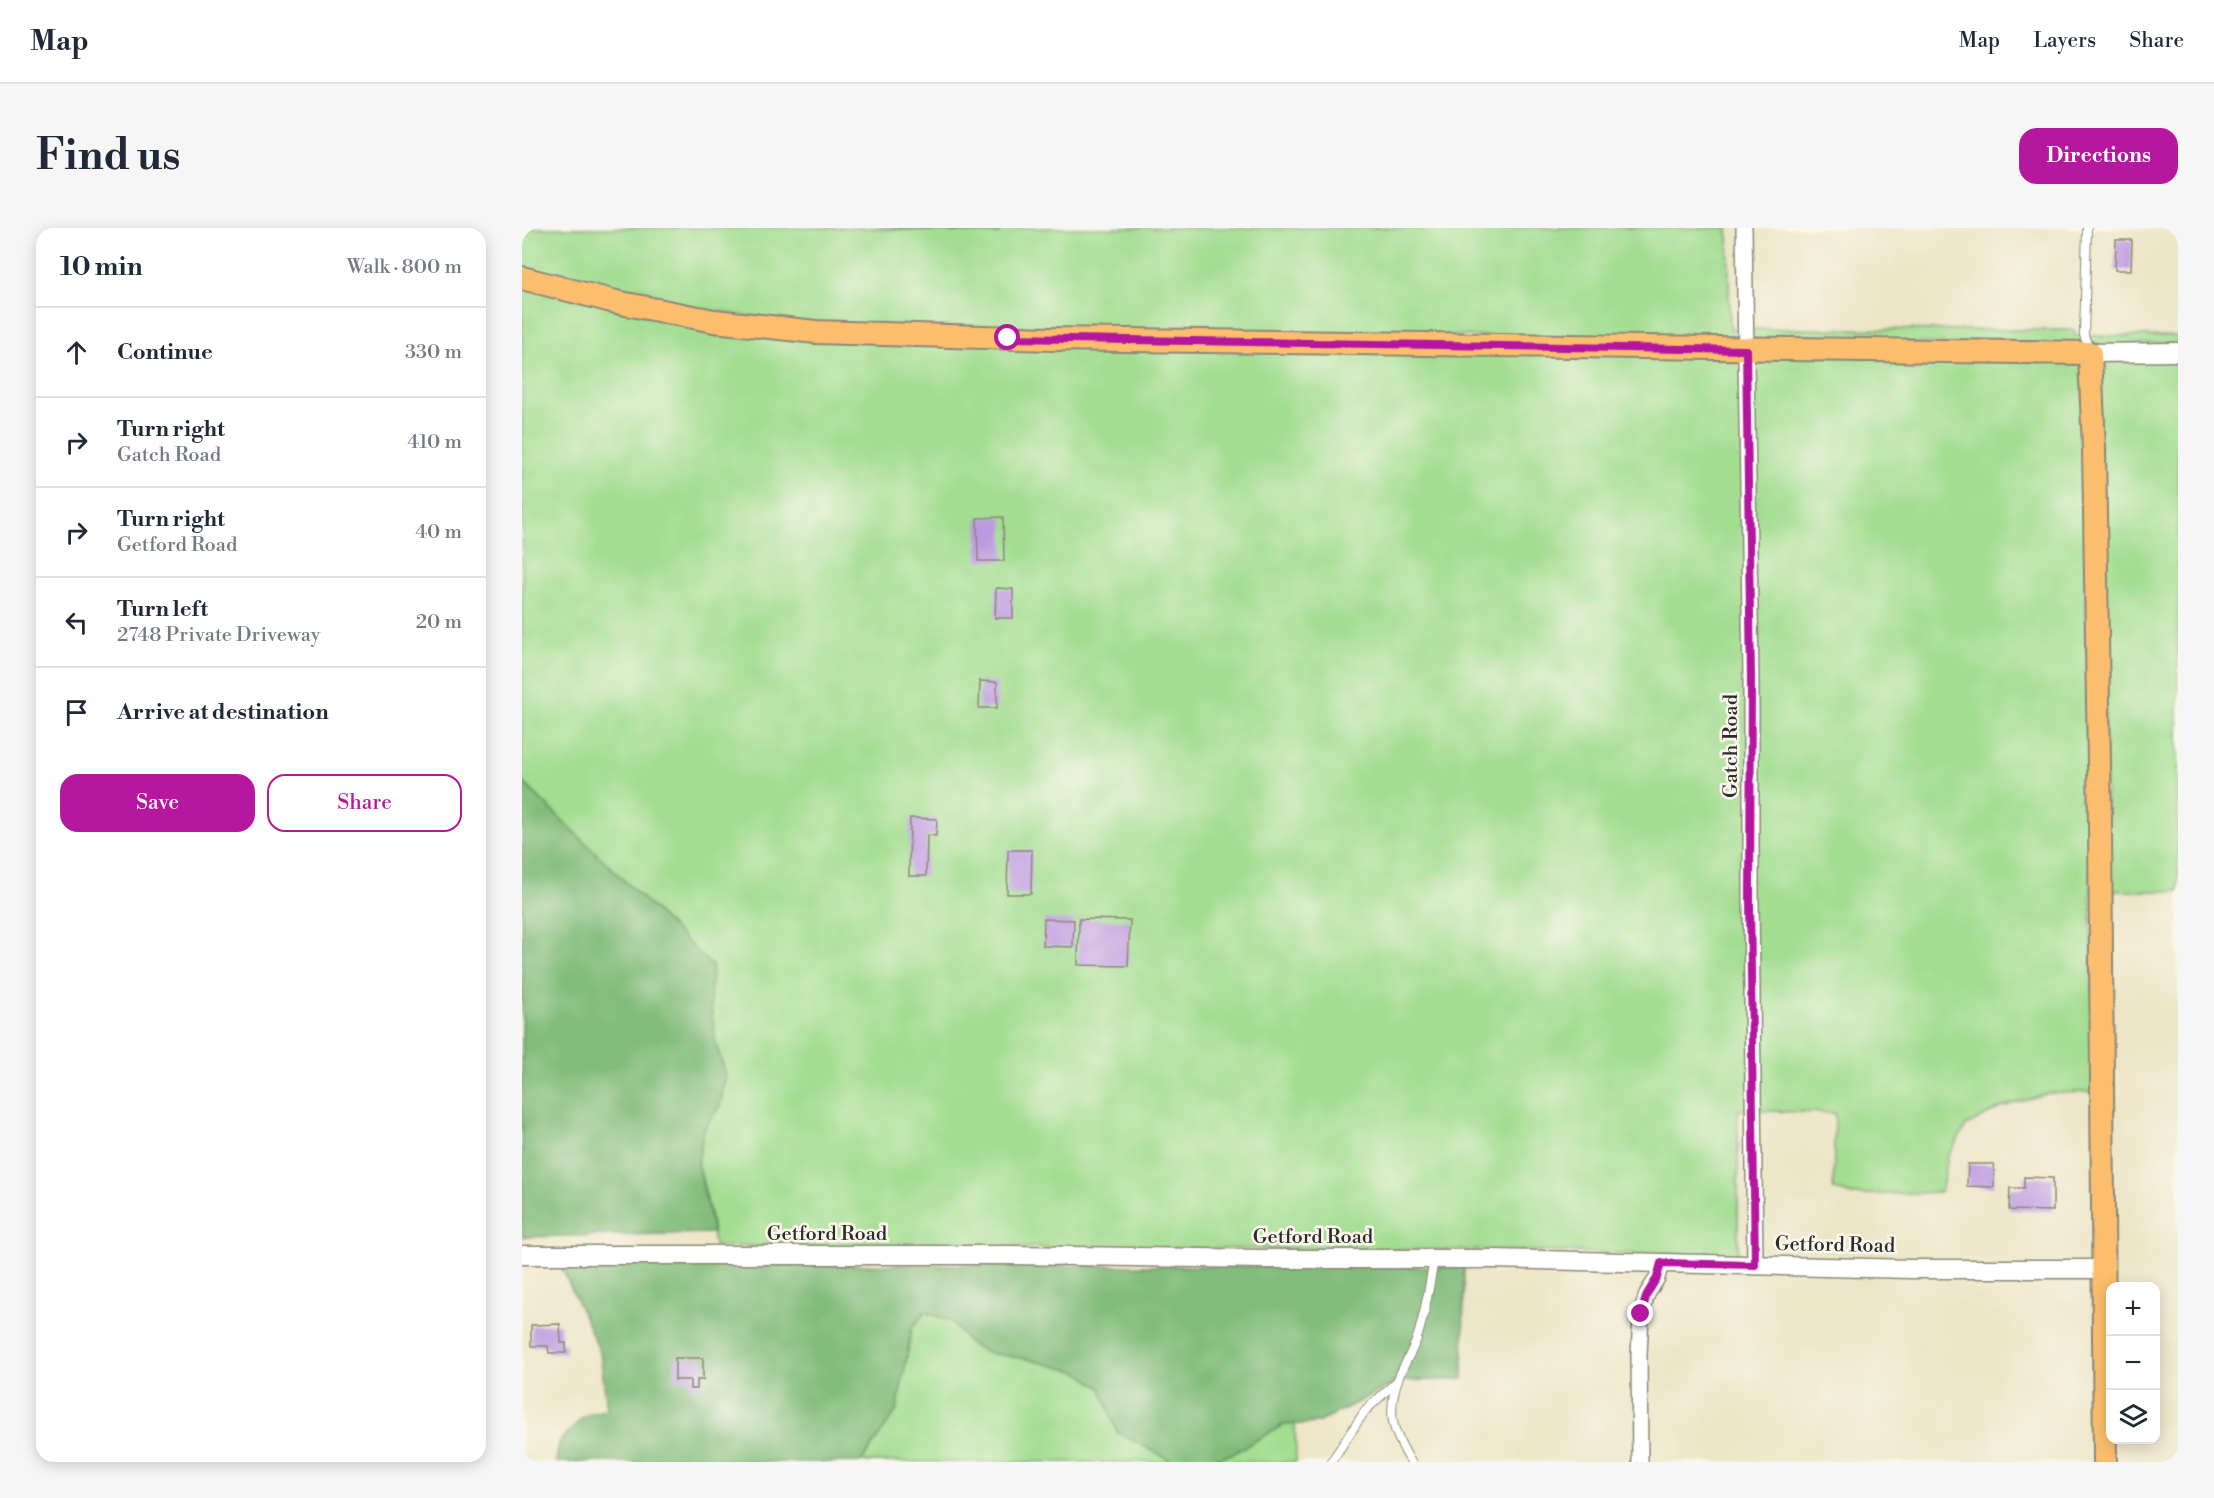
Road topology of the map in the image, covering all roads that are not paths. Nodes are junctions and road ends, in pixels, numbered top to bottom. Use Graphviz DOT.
graph roads {
  1 [pos="1744,228"];
  2 [pos="2087,229"];
  3 [pos="522,278"];
  4 [pos="1746,350"];
  5 [pos="2178,352"];
  6 [pos="2090,353"];
  7 [pos="522,1255"];
  8 [pos="1434,1258"];
  9 [pos="1661,1263"];
  10 [pos="1755,1265"];
  11 [pos="2103,1269"];
  12 [pos="1398,1380"];
  13 [pos="1331,1462"];
  14 [pos="1411,1462"];
  15 [pos="1640,1462"];
  16 [pos="2105,1462"];
  1 -- 4 [label="street, Gatch Road"];
  2 -- 6 [label="lane"];
  3 -- 4 [label="main road"];
  4 -- 6 [label="main road"];
  4 -- 10 [label="street, Gatch Road"];
  5 -- 6 [label="street"];
  6 -- 11 [label="main road"];
  7 -- 8 [label="street, Getford Road"];
  8 -- 9 [label="street, Getford Road"];
  8 -- 12 [label="lane"];
  9 -- 10 [label="street, Getford Road"];
  9 -- 15 [label="street"];
  10 -- 11 [label="street, Getford Road"];
  11 -- 16 [label="main road"];
  12 -- 13 [label="lane"];
  12 -- 14 [label="lane"];
}
